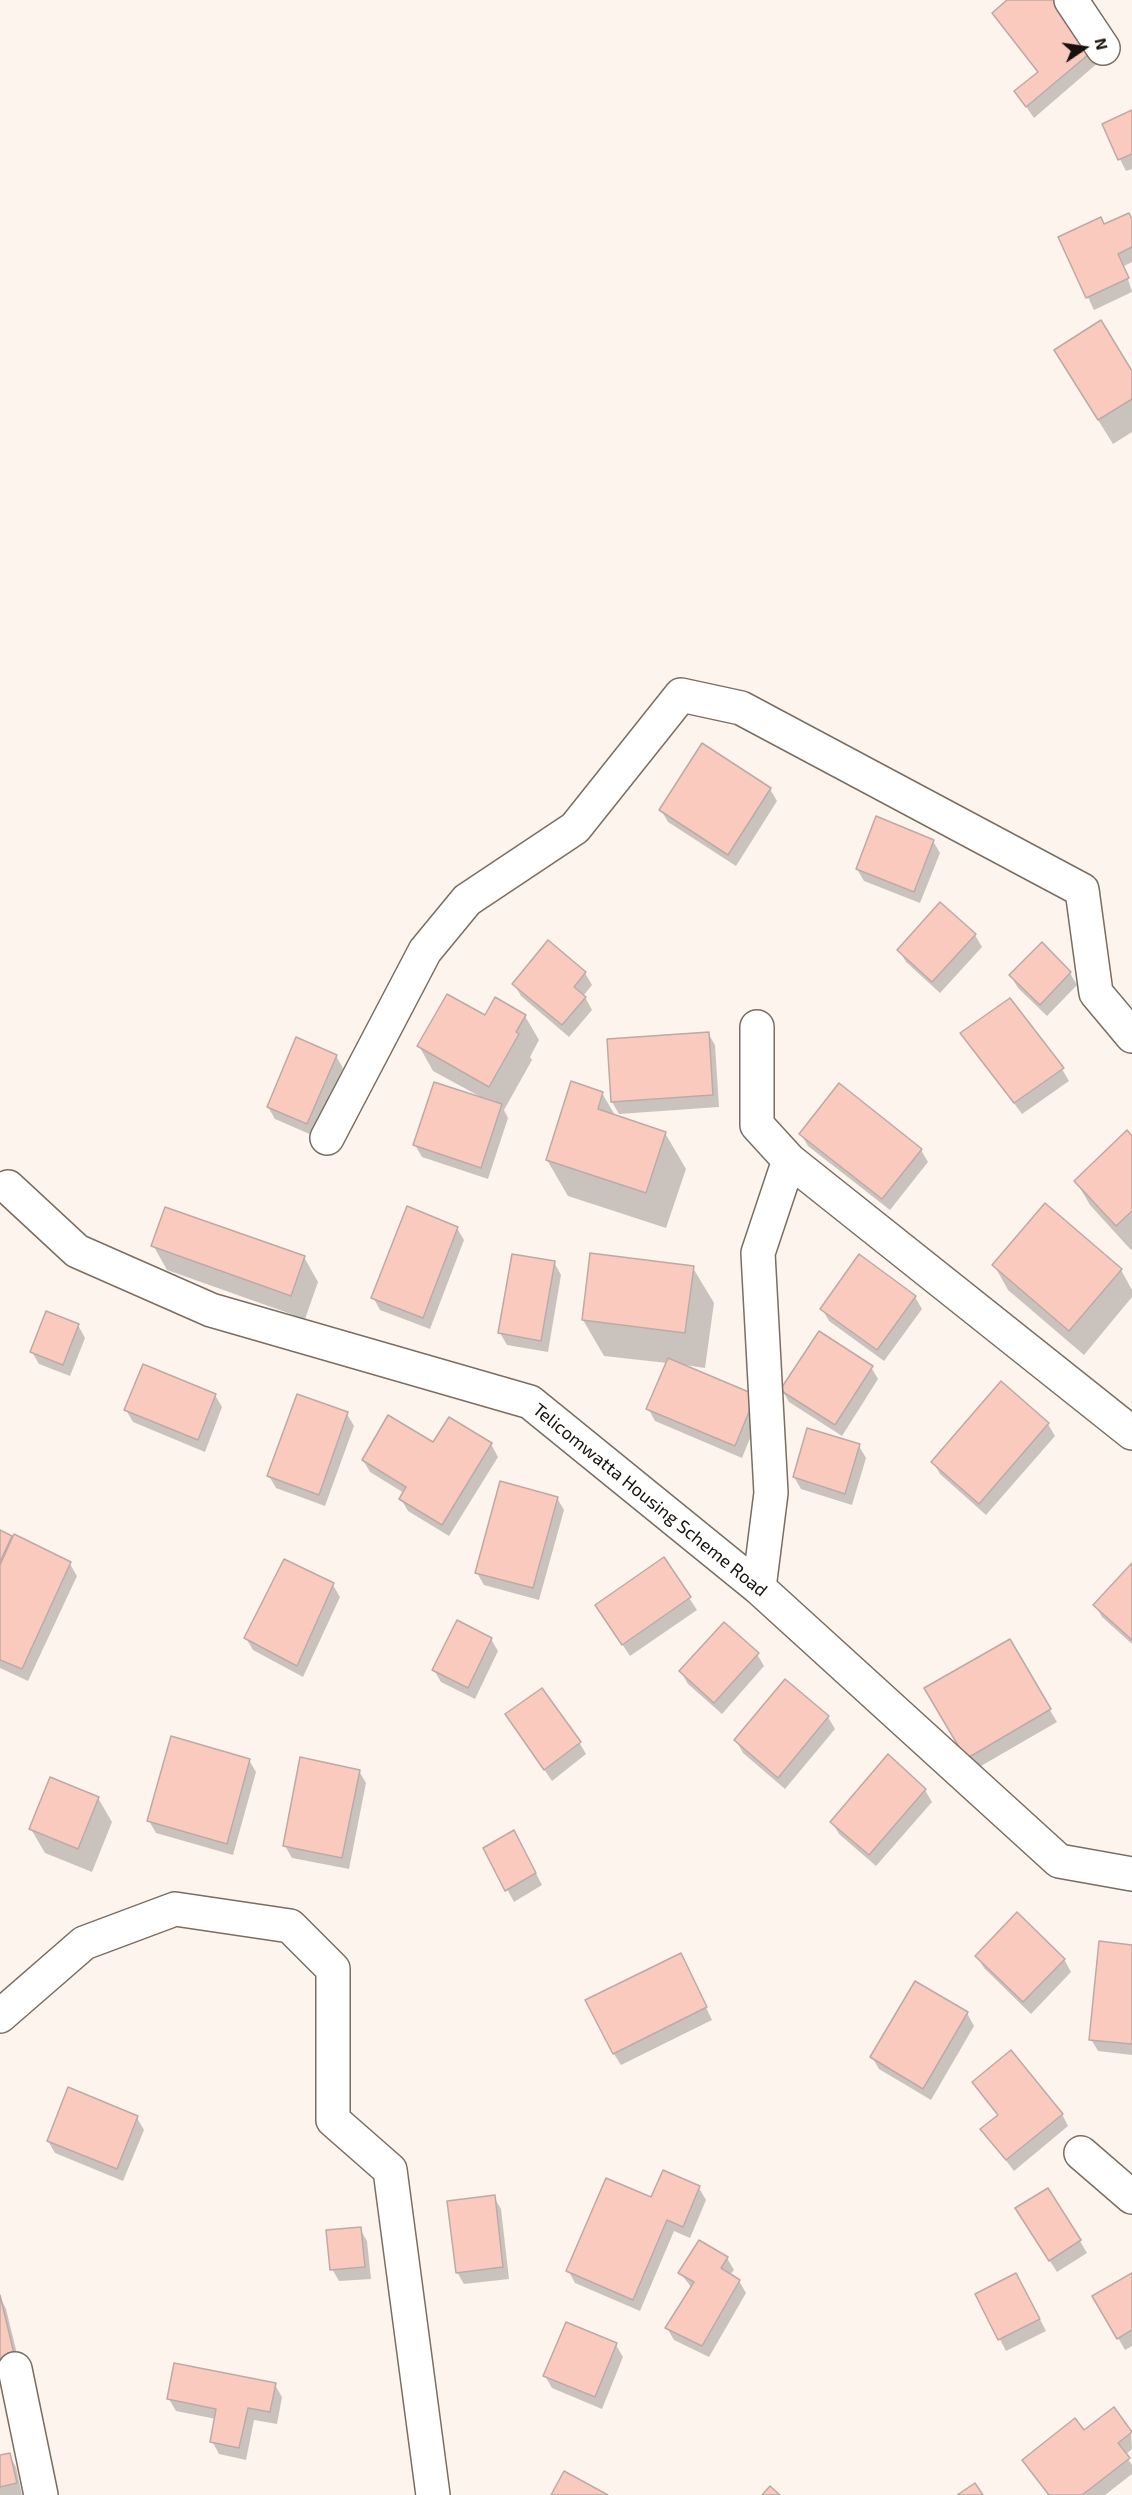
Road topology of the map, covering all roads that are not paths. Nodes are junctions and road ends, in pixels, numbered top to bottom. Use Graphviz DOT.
graph roads {
  1 [pos="1071,0"];
  2 [pos="1103,48"];
  3 [pos="757,1027"];
  4 [pos="1132,1036"];
  5 [pos="327,1138"];
  6 [pos="789,1160"];
  7 [pos="8,1187"];
  8 [pos="1132,1433"];
  9 [pos="759,1588"];
  10 [pos="1132,1874"];
  11 [pos="0,2016"];
  12 [pos="1081,2153"];
  13 [pos="1132,2197"];
  14 [pos="15,2369"];
  15 [pos="41,2495"];
  16 [pos="433,2495"];
  1 -- 2 [label="street"];
  3 -- 6 [label="street"];
  4 -- 5 [label="street"];
  6 -- 8 [label="street"];
  6 -- 9 [label="street"];
  7 -- 9 [label="street, Telicomwatta Housing Scheme Road"];
  9 -- 10 [label="street, Telicomwatta Housing Scheme Road"];
  11 -- 16 [label="street"];
  12 -- 13 [label="street"];
  14 -- 15 [label="street"];
}
